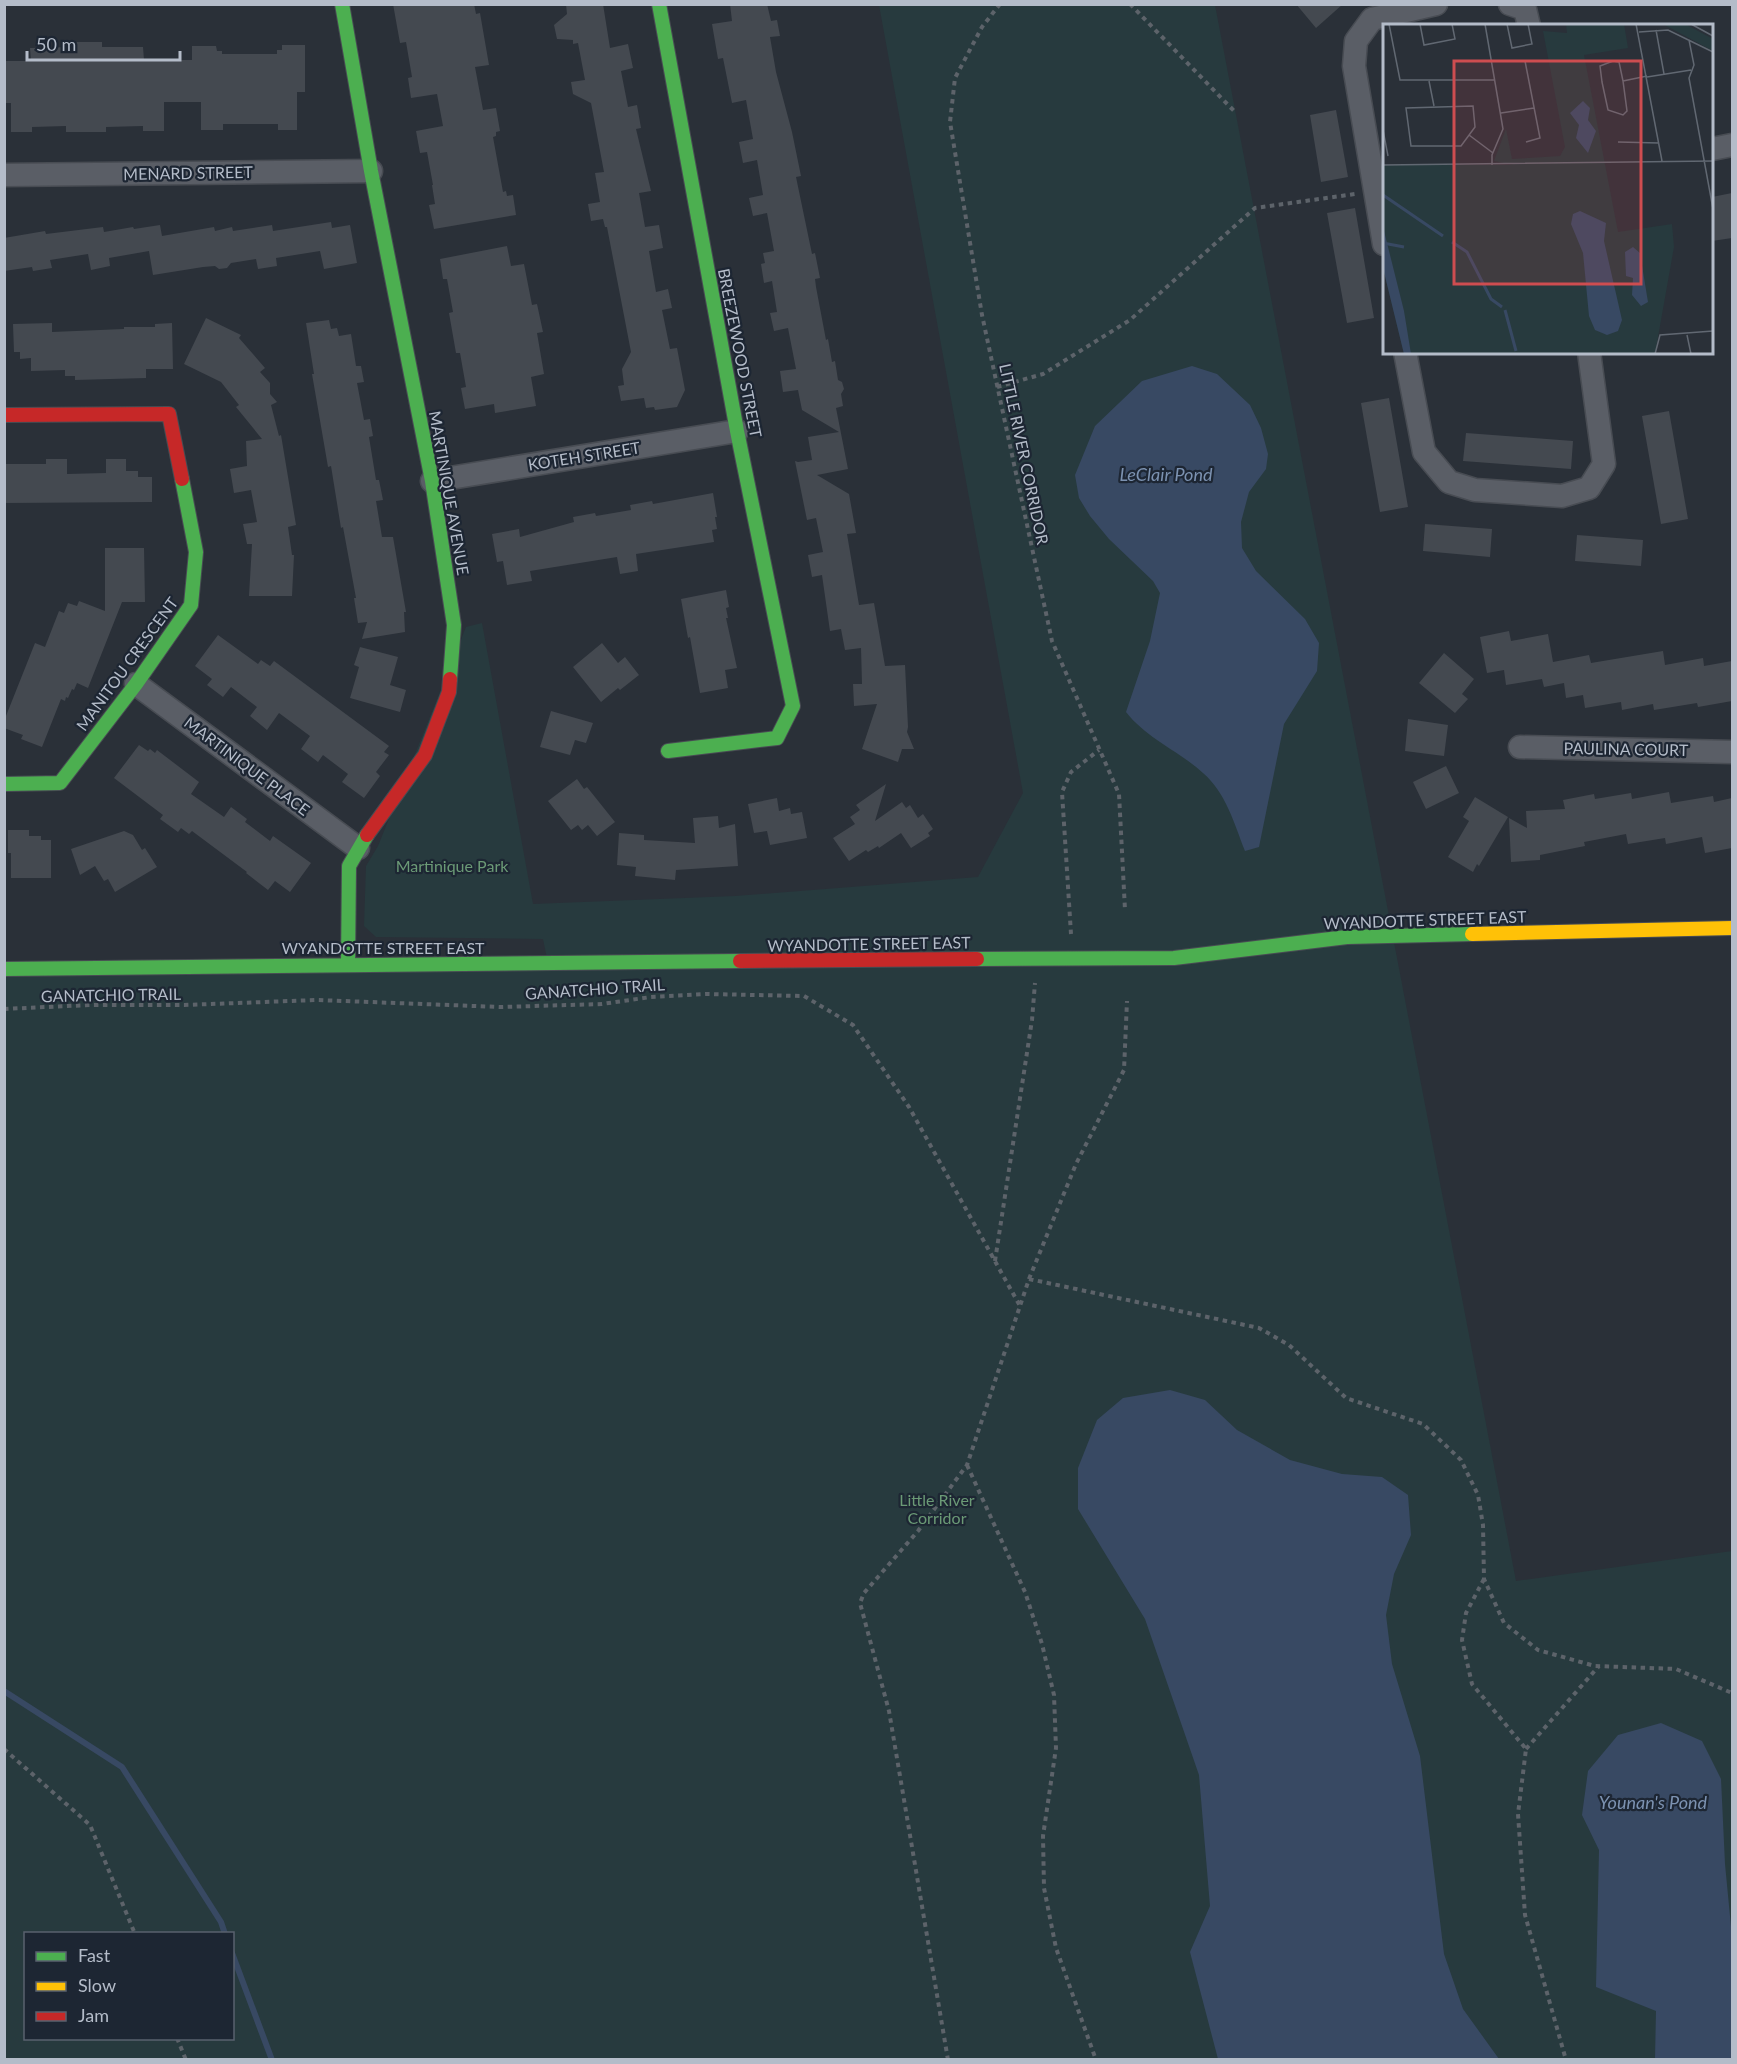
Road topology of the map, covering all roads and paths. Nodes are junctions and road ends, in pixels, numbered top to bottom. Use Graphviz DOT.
graph roads {
  1 [pos="342,4"];
  2 [pos="659,4"];
  3 [pos="1000,4"];
  4 [pos="1130,4"];
  5 [pos="1436,4"];
  6 [pos="1510,4"];
  7 [pos="1529,24"];
  8 [pos="1236,113"];
  9 [pos="1732,145"];
  10 [pos="1713,149"];
  11 [pos="371,171"];
  12 [pos="4,176"];
  13 [pos="1375,192"];
  14 [pos="1383,238"];
  15 [pos="1405,354"];
  16 [pos="1589,354"];
  17 [pos="997,387"];
  18 [pos="4,415"];
  19 [pos="737,430"];
  20 [pos="432,481"];
  21 [pos="136,684"];
  22 [pos="1520,747"];
  23 [pos="1100,750"];
  24 [pos="668,751"];
  25 [pos="1732,752"];
  26 [pos="4,784"];
  27 [pos="358,848"];
  28 [pos="1125,910"];
  29 [pos="1732,928"];
  30 [pos="1071,934"];
  31 [pos="348,964"];
  32 [pos="4,969"];
  33 [pos="1036,977"];
  34 [pos="1127,1001"];
  35 [pos="4,1010"];
  36 [pos="995,1262"];
  37 [pos="1029,1279"];
  38 [pos="1020,1306"];
  39 [pos="967,1465"];
  40 [pos="1484,1579"];
  41 [pos="1599,1666"];
  42 [pos="1732,1693"];
  43 [pos="4,1749"];
  44 [pos="1526,1749"];
  45 [pos="134,1932"];
  46 [pos="178,2040"];
  47 [pos="186,2060"];
  48 [pos="948,2060"];
  49 [pos="1096,2060"];
  50 [pos="1566,2060"];
  1 -- 11 [label="street, MARTINIQUE AVENUE"];
  2 -- 19 [label="street, BREEZEWOOD STREET"];
  3 -- 17 [label="path, LITTLE RIVER CORRIDOR"];
  4 -- 8 [label="path"];
  5 -- 13 [label="street"];
  6 -- 7 [label="street"];
  9 -- 10 [label="street"];
  11 -- 12 [label="street, MENARD STREET"];
  11 -- 20 [label="street, MARTINIQUE AVENUE"];
  13 -- 14 [label="street"];
  13 -- 17 [label="path"];
  15 -- 16 [label="street"];
  17 -- 23 [label="path, LITTLE RIVER CORRIDOR"];
  18 -- 21 [label="street, MANITOU CRESCENT"];
  19 -- 20 [label="street, KOTEH STREET"];
  19 -- 24 [label="street, BREEZEWOOD STREET"];
  20 -- 27 [label="street, MARTINIQUE AVENUE"];
  21 -- 26 [label="street, MANITOU CRESCENT"];
  21 -- 27 [label="street, MARTINIQUE PLACE"];
  22 -- 25 [label="street, PAULINA COURT"];
  23 -- 28 [label="path, LITTLE RIVER CORRIDOR"];
  23 -- 30 [label="path"];
  27 -- 31 [label="street, MARTINIQUE AVENUE"];
  29 -- 31 [label="street, WYANDOTTE STREET EAST"];
  31 -- 32 [label="street, WYANDOTTE STREET EAST"];
  33 -- 36 [label="path"];
  34 -- 37 [label="path"];
  35 -- 36 [label="path, GANATCHIO TRAIL"];
  36 -- 38 [label="path, GANATCHIO TRAIL"];
  37 -- 38 [label="path"];
  37 -- 40 [label="path"];
  38 -- 39 [label="path"];
  39 -- 48 [label="path"];
  39 -- 49 [label="path"];
  40 -- 41 [label="path"];
  40 -- 44 [label="path"];
  41 -- 42 [label="path"];
  41 -- 44 [label="path"];
  43 -- 45 [label="path"];
  44 -- 50 [label="path"];
  46 -- 47 [label="path"];
}
